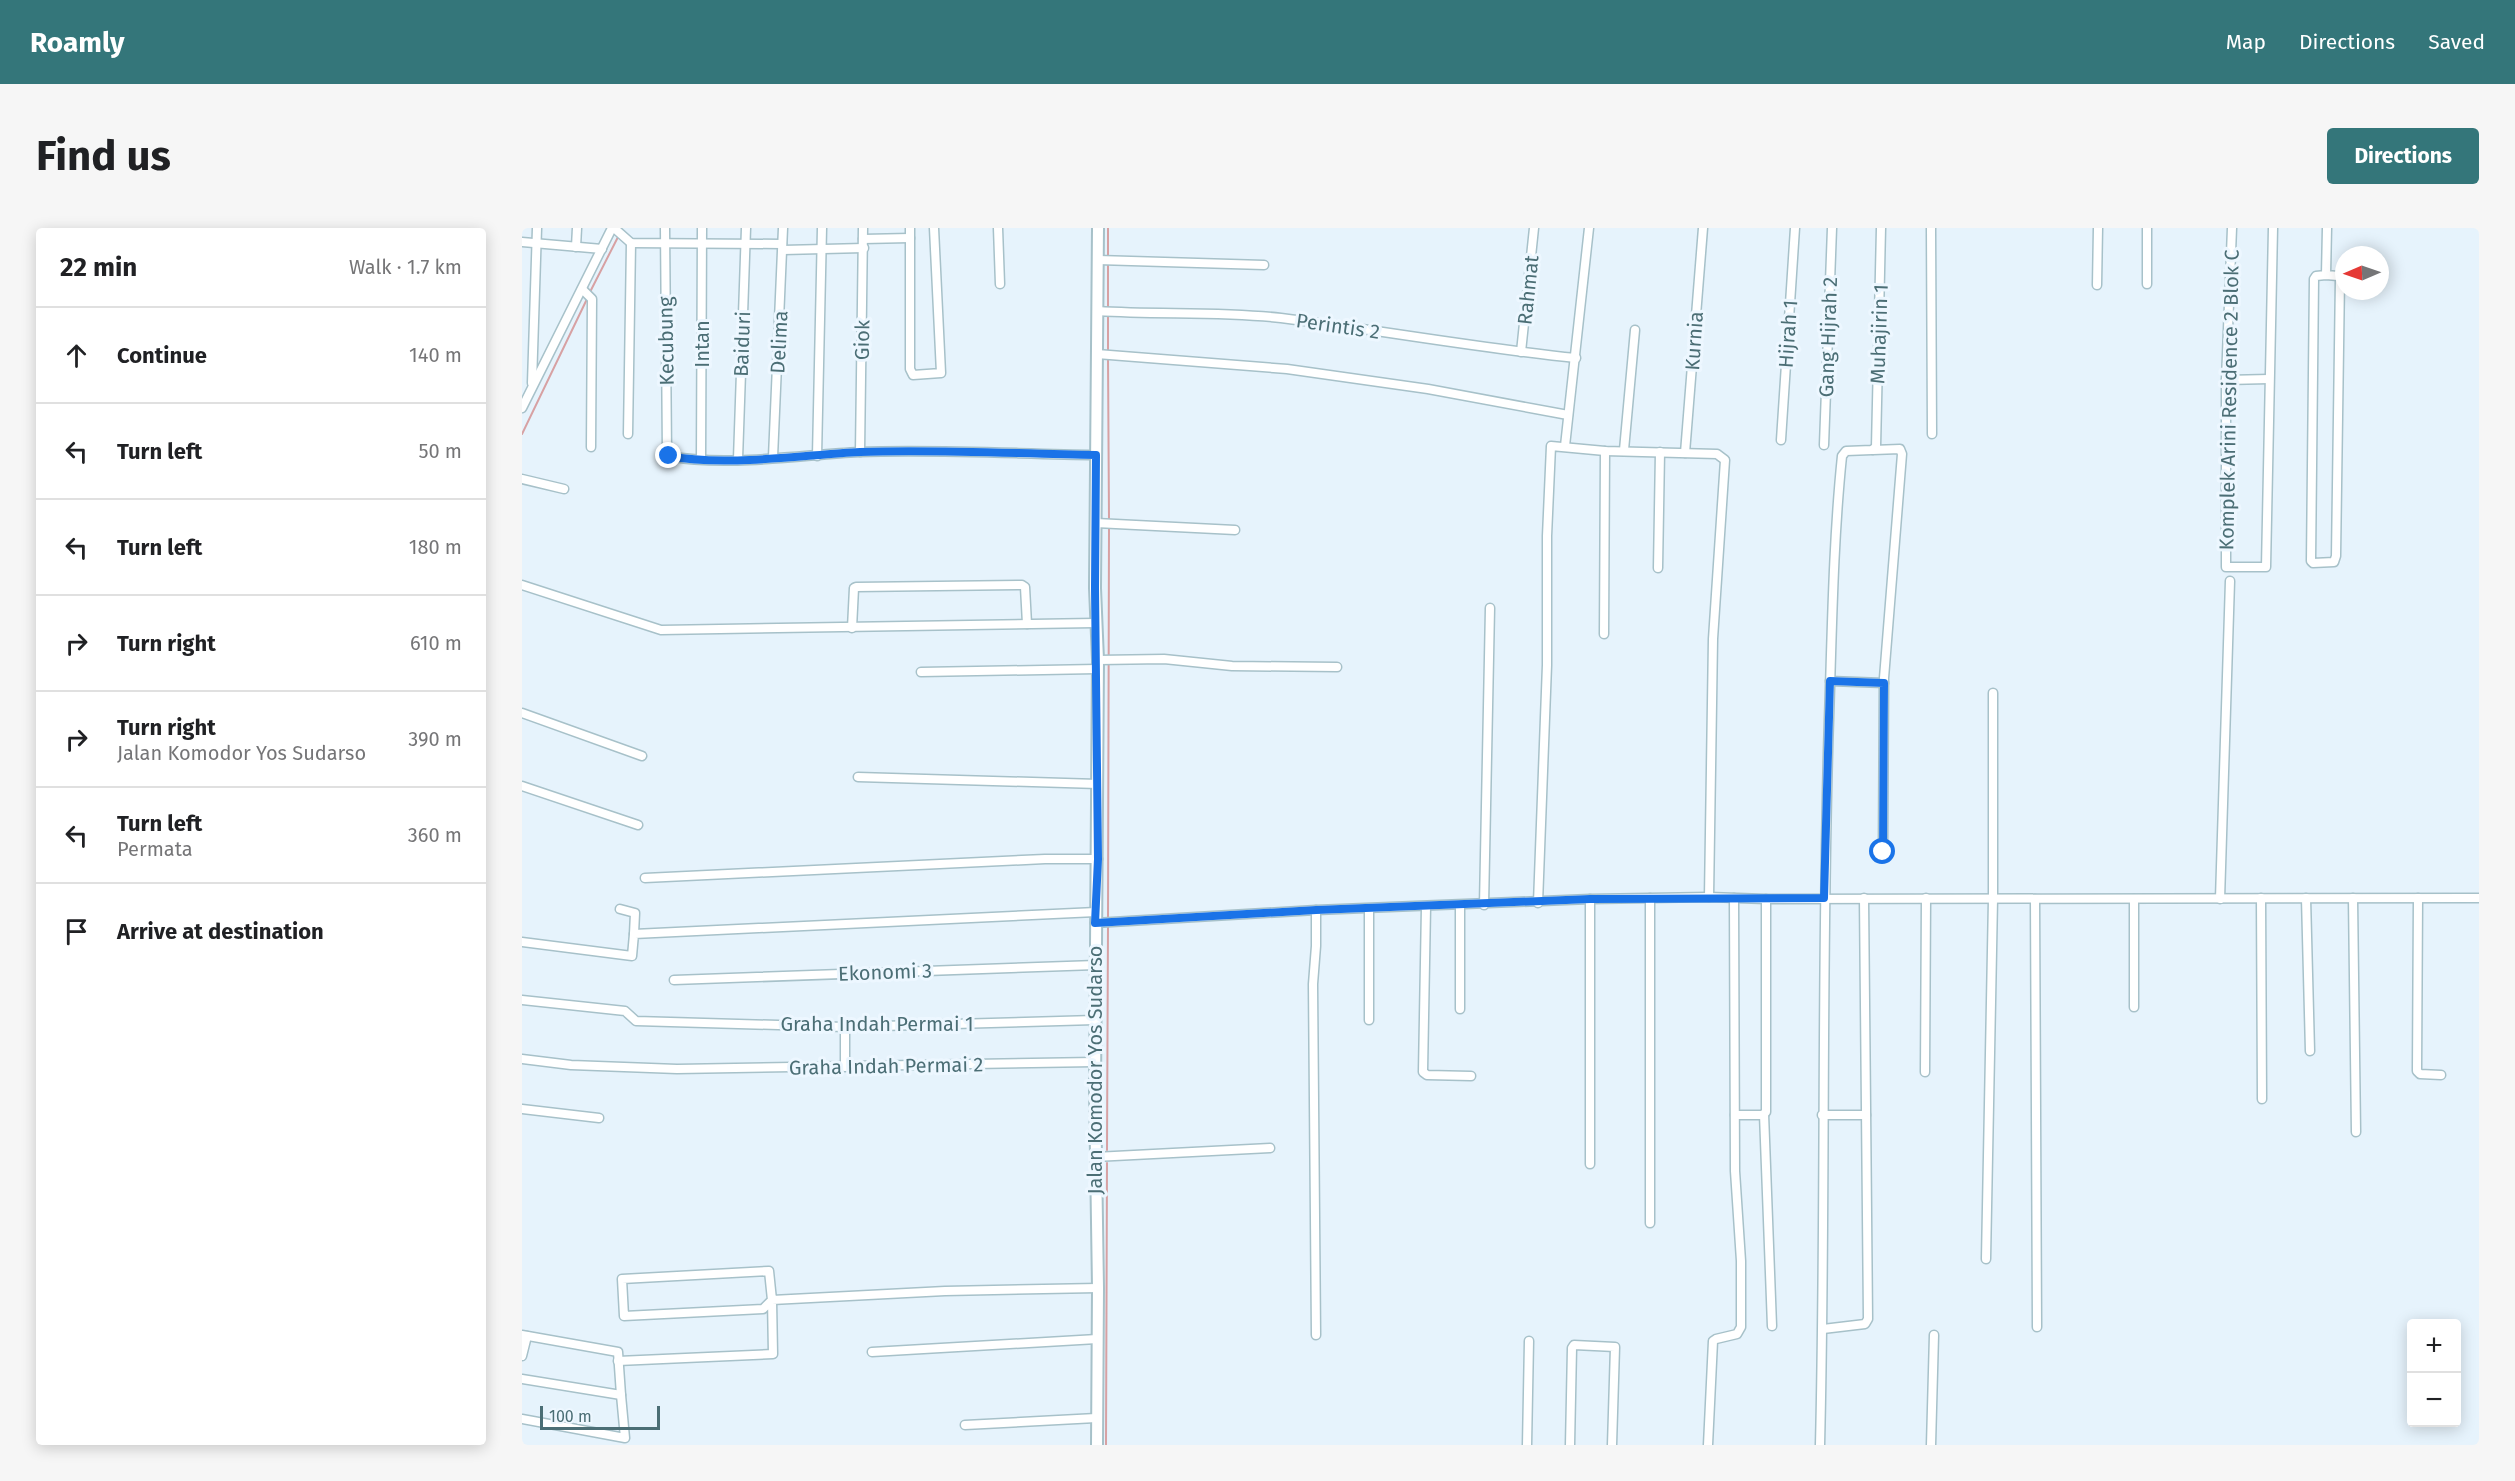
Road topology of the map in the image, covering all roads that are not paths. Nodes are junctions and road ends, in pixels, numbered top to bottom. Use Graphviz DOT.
graph roads {
  1 [pos="537,228"];
  2 [pos="577,228"];
  3 [pos="665,228"];
  4 [pos="702,228"];
  5 [pos="746,228"];
  6 [pos="783,228"];
  7 [pos="822,228"];
  8 [pos="862,228"];
  9 [pos="934,228"];
  10 [pos="998,228"];
  11 [pos="1098,228"];
  12 [pos="1534,228"];
  13 [pos="1589,228"];
  14 [pos="1703,228"];
  15 [pos="1795,228"];
  16 [pos="1832,228"];
  17 [pos="1881,228"];
  18 [pos="1931,228"];
  19 [pos="2098,228"];
  20 [pos="2147,228"];
  21 [pos="2232,228"];
  22 [pos="2273,228"];
  23 [pos="2327,228"];
  24 [pos="614,229"];
  25 [pos="910,233"];
  26 [pos="628,241"];
  27 [pos="522,242"];
  28 [pos="536,243"];
  29 [pos="664,244"];
  30 [pos="863,244"];
  31 [pos="702,245"];
  32 [pos="746,246"];
  33 [pos="576,247"];
  34 [pos="783,247"];
  35 [pos="822,248"];
  36 [pos="602,249"];
  37 [pos="1102,260"];
  38 [pos="1264,264"];
  39 [pos="2326,275"];
  40 [pos="2147,284"];
  41 [pos="1000,285"];
  42 [pos="2097,285"];
  43 [pos="586,292"];
  44 [pos="1102,311"];
  45 [pos="1635,330"];
  46 [pos="1521,352"];
  47 [pos="1101,355"];
  48 [pos="1576,358"];
  49 [pos="2269,379"];
  50 [pos="2226,380"];
  51 [pos="531,388"];
  52 [pos="522,408"];
  53 [pos="1568,415"];
  54 [pos="628,434"];
  55 [pos="1932,434"];
  56 [pos="1781,440"];
  57 [pos="1565,446"];
  58 [pos="1824,446"];
  59 [pos="591,447"];
  60 [pos="1624,450"];
  61 [pos="1872,450"];
  62 [pos="1605,451"];
  63 [pos="860,452"];
  64 [pos="1660,452"];
  65 [pos="1685,453"];
  66 [pos="1096,455"];
  67 [pos="817,456"];
  68 [pos="774,457"];
  69 [pos="701,459"];
  70 [pos="738,459"];
  71 [pos="522,479"];
  72 [pos="564,489"];
  73 [pos="1100,523"];
  74 [pos="1235,530"];
  75 [pos="1658,568"];
  76 [pos="2230,581"];
  77 [pos="522,585"];
  78 [pos="1490,608"];
  79 [pos="1095,623"];
  80 [pos="1027,624"];
  81 [pos="852,628"];
  82 [pos="1604,634"];
  83 [pos="1100,663"];
  84 [pos="1337,667"];
  85 [pos="921,672"];
  86 [pos="1830,681"];
  87 [pos="1884,683"];
  88 [pos="1993,693"];
  89 [pos="522,713"];
  90 [pos="642,756"];
  91 [pos="858,777"];
  92 [pos="1098,784"];
  93 [pos="522,786"];
  94 [pos="638,825"];
  95 [pos="1883,852"];
  96 [pos="1098,859"];
  97 [pos="645,878"];
  98 [pos="1709,897"];
  99 [pos="1864,897"];
  100 [pos="1650,898"];
  101 [pos="1734,898"];
  102 [pos="1824,898"];
  103 [pos="1926,898"];
  104 [pos="2220,898"];
  105 [pos="2261,898"];
  106 [pos="2306,898"];
  107 [pos="2353,898"];
  108 [pos="2418,898"];
  109 [pos="2479,898"];
  110 [pos="1590,899"];
  111 [pos="1766,899"];
  112 [pos="1994,899"];
  113 [pos="2035,899"];
  114 [pos="2134,899"];
  115 [pos="1538,903"];
  116 [pos="1484,904"];
  117 [pos="1460,906"];
  118 [pos="1426,907"];
  119 [pos="620,909"];
  120 [pos="1369,909"];
  121 [pos="1316,910"];
  122 [pos="1098,919"];
  123 [pos="634,934"];
  124 [pos="522,942"];
  125 [pos="1096,965"];
  126 [pos="674,980"];
  127 [pos="522,1000"];
  128 [pos="2134,1007"];
  129 [pos="1460,1009"];
  130 [pos="1095,1020"];
  131 [pos="1369,1020"];
  132 [pos="844,1027"];
  133 [pos="2310,1051"];
  134 [pos="522,1059"];
  135 [pos="1095,1062"];
  136 [pos="845,1067"];
  137 [pos="1925,1072"];
  138 [pos="2441,1075"];
  139 [pos="1471,1076"];
  140 [pos="2262,1099"];
  141 [pos="522,1109"];
  142 [pos="1764,1114"];
  143 [pos="1735,1115"];
  144 [pos="1822,1115"];
  145 [pos="1866,1115"];
  146 [pos="599,1118"];
  147 [pos="2356,1132"];
  148 [pos="1270,1148"];
  149 [pos="1095,1157"];
  150 [pos="1590,1164"];
  151 [pos="1650,1223"];
  152 [pos="1986,1259"];
  153 [pos="1098,1288"];
  154 [pos="772,1300"];
  155 [pos="1772,1326"];
  156 [pos="2037,1327"];
  157 [pos="1823,1329"];
  158 [pos="524,1335"];
  159 [pos="1316,1335"];
  160 [pos="1934,1335"];
  161 [pos="1097,1339"];
  162 [pos="1529,1341"];
  163 [pos="872,1352"];
  164 [pos="522,1356"];
  165 [pos="618,1361"];
  166 [pos="522,1379"];
  167 [pos="621,1395"];
  168 [pos="1096,1418"];
  169 [pos="522,1419"];
  170 [pos="965,1425"];
  171 [pos="1097,1445"];
  172 [pos="1527,1445"];
  173 [pos="1570,1445"];
  174 [pos="1612,1445"];
  175 [pos="1708,1445"];
  176 [pos="1820,1445"];
  177 [pos="1931,1445"];
  1 -- 28 [label="street"];
  2 -- 33 [label="street"];
  3 -- 29 [label="street, Kecubung"];
  4 -- 31 [label="street, Intan"];
  5 -- 32 [label="street, Baiduri"];
  6 -- 34 [label="street, Delima"];
  7 -- 35 [label="street"];
  8 -- 30 [label="street, Giok"];
  9 -- 25 [label="street"];
  10 -- 41 [label="street"];
  11 -- 37 [label="street, Jalan Komodor Yos Sudarso"];
  12 -- 46 [label="street, Rahmat"];
  13 -- 48 [label="street"];
  14 -- 65 [label="street, Kurnia"];
  15 -- 56 [label="street, Hijrah 1"];
  16 -- 58 [label="street, Gang Hijrah 2"];
  17 -- 61 [label="street, Muhajirin 1"];
  18 -- 55 [label="street"];
  19 -- 42 [label="street"];
  20 -- 40 [label="street"];
  21 -- 50 [label="street, Komplek Arini Residence 2 Blok C"];
  22 -- 49 [label="street"];
  23 -- 39 [label="street"];
  24 -- 26 [label="street"];
  24 -- 36 [label="street"];
  25 -- 30 [label="street"];
  26 -- 29 [label="street"];
  26 -- 54 [label="street"];
  27 -- 28 [label="street"];
  28 -- 33 [label="street"];
  28 -- 51 [label="street"];
  29 -- 31 [label="street"];
  29 -- 69 [label="street, Kecubung"];
  30 -- 35 [label="street"];
  30 -- 63 [label="street, Giok"];
  31 -- 32 [label="street"];
  31 -- 69 [label="street, Intan"];
  32 -- 34 [label="street"];
  32 -- 70 [label="street, Baiduri"];
  33 -- 36 [label="street"];
  34 -- 35 [label="street"];
  34 -- 68 [label="street, Delima"];
  35 -- 67 [label="street"];
  36 -- 43 [label="street"];
  37 -- 38 [label="street"];
  37 -- 44 [label="street, Jalan Komodor Yos Sudarso"];
  39 -- 39 [label="street"];
  43 -- 51 [label="street"];
  43 -- 59 [label="street"];
  44 -- 46 [label="street, Perintis 2"];
  44 -- 47 [label="street, Jalan Komodor Yos Sudarso"];
  45 -- 60 [label="street"];
  46 -- 48 [label="street, Perintis 2"];
  47 -- 53 [label="street"];
  47 -- 66 [label="street, Jalan Komodor Yos Sudarso"];
  48 -- 53 [label="street"];
  49 -- 50 [label="street"];
  49 -- 50 [label="street, Komplek Arini Residence 2 Blok C"];
  51 -- 52 [label="street"];
  53 -- 57 [label="street"];
  57 -- 62 [label="street"];
  57 -- 115 [label="street"];
  60 -- 62 [label="street"];
  60 -- 64 [label="street"];
  61 -- 86 [label="street"];
  61 -- 87 [label="street"];
  62 -- 82 [label="street"];
  63 -- 66 [label="street"];
  63 -- 67 [label="street"];
  64 -- 65 [label="street"];
  64 -- 75 [label="street"];
  65 -- 98 [label="street"];
  66 -- 73 [label="street, Jalan Komodor Yos Sudarso"];
  67 -- 68 [label="street"];
  68 -- 70 [label="street"];
  69 -- 70 [label="street"];
  71 -- 72 [label="street"];
  73 -- 74 [label="street"];
  73 -- 79 [label="street, Jalan Komodor Yos Sudarso"];
  76 -- 104 [label="street"];
  77 -- 81 [label="street"];
  78 -- 116 [label="street"];
  79 -- 80 [label="street"];
  79 -- 83 [label="street, Jalan Komodor Yos Sudarso"];
  80 -- 81 [label="street"];
  80 -- 81 [label="street"];
  83 -- 84 [label="street"];
  83 -- 85 [label="street"];
  83 -- 92 [label="street, Jalan Komodor Yos Sudarso"];
  86 -- 87 [label="street"];
  86 -- 102 [label="street"];
  87 -- 95 [label="street"];
  88 -- 112 [label="street"];
  89 -- 90 [label="street"];
  91 -- 92 [label="street"];
  92 -- 96 [label="street, Jalan Komodor Yos Sudarso"];
  93 -- 94 [label="street"];
  96 -- 97 [label="street"];
  96 -- 122 [label="street, Jalan Komodor Yos Sudarso"];
  98 -- 100 [label="street"];
  98 -- 101 [label="street"];
  99 -- 102 [label="street"];
  99 -- 103 [label="street"];
  99 -- 145 [label="street"];
  100 -- 110 [label="street"];
  100 -- 151 [label="street"];
  101 -- 111 [label="street"];
  101 -- 143 [label="street"];
  102 -- 111 [label="street"];
  102 -- 144 [label="street"];
  103 -- 112 [label="street"];
  103 -- 137 [label="street"];
  104 -- 105 [label="street"];
  104 -- 114 [label="street"];
  105 -- 106 [label="street"];
  105 -- 140 [label="street"];
  106 -- 107 [label="street"];
  106 -- 133 [label="street"];
  107 -- 108 [label="street"];
  107 -- 147 [label="street"];
  108 -- 109 [label="street"];
  108 -- 138 [label="street"];
  110 -- 115 [label="street"];
  110 -- 150 [label="street"];
  111 -- 142 [label="street"];
  112 -- 113 [label="street"];
  112 -- 152 [label="street"];
  113 -- 114 [label="street"];
  113 -- 156 [label="street"];
  114 -- 128 [label="street"];
  115 -- 116 [label="street"];
  116 -- 117 [label="street"];
  117 -- 118 [label="street"];
  117 -- 129 [label="street"];
  118 -- 120 [label="street"];
  118 -- 139 [label="street"];
  119 -- 123 [label="street"];
  120 -- 121 [label="street"];
  120 -- 131 [label="street"];
  121 -- 122 [label="street"];
  121 -- 159 [label="street"];
  122 -- 123 [label="street"];
  122 -- 125 [label="street, Jalan Komodor Yos Sudarso"];
  123 -- 124 [label="street"];
  125 -- 126 [label="street, Ekonomi 3"];
  125 -- 130 [label="street, Jalan Komodor Yos Sudarso"];
  127 -- 132 [label="street, Graha Indah Permai 1"];
  130 -- 132 [label="street, Graha Indah Permai 1"];
  130 -- 135 [label="street, Jalan Komodor Yos Sudarso"];
  132 -- 136 [label="street"];
  134 -- 136 [label="street, Graha Indah Permai 2"];
  135 -- 136 [label="street, Graha Indah Permai 2"];
  135 -- 149 [label="street, Jalan Komodor Yos Sudarso"];
  141 -- 146 [label="street"];
  142 -- 143 [label="street"];
  142 -- 155 [label="street"];
  143 -- 175 [label="street"];
  144 -- 145 [label="street"];
  144 -- 157 [label="street"];
  145 -- 157 [label="street"];
  148 -- 149 [label="street"];
  149 -- 153 [label="street, Jalan Komodor Yos Sudarso"];
  153 -- 154 [label="street"];
  153 -- 161 [label="street, Jalan Komodor Yos Sudarso"];
  154 -- 154 [label="street"];
  154 -- 165 [label="street"];
  157 -- 176 [label="street"];
  158 -- 164 [label="street"];
  158 -- 165 [label="street"];
  160 -- 177 [label="street"];
  161 -- 163 [label="street"];
  161 -- 168 [label="street, Jalan Komodor Yos Sudarso"];
  162 -- 172 [label="street"];
  165 -- 167 [label="street"];
  166 -- 167 [label="street"];
  167 -- 169 [label="street"];
  168 -- 170 [label="street"];
  168 -- 171 [label="street, Jalan Komodor Yos Sudarso"];
  173 -- 174 [label="street"];
}
